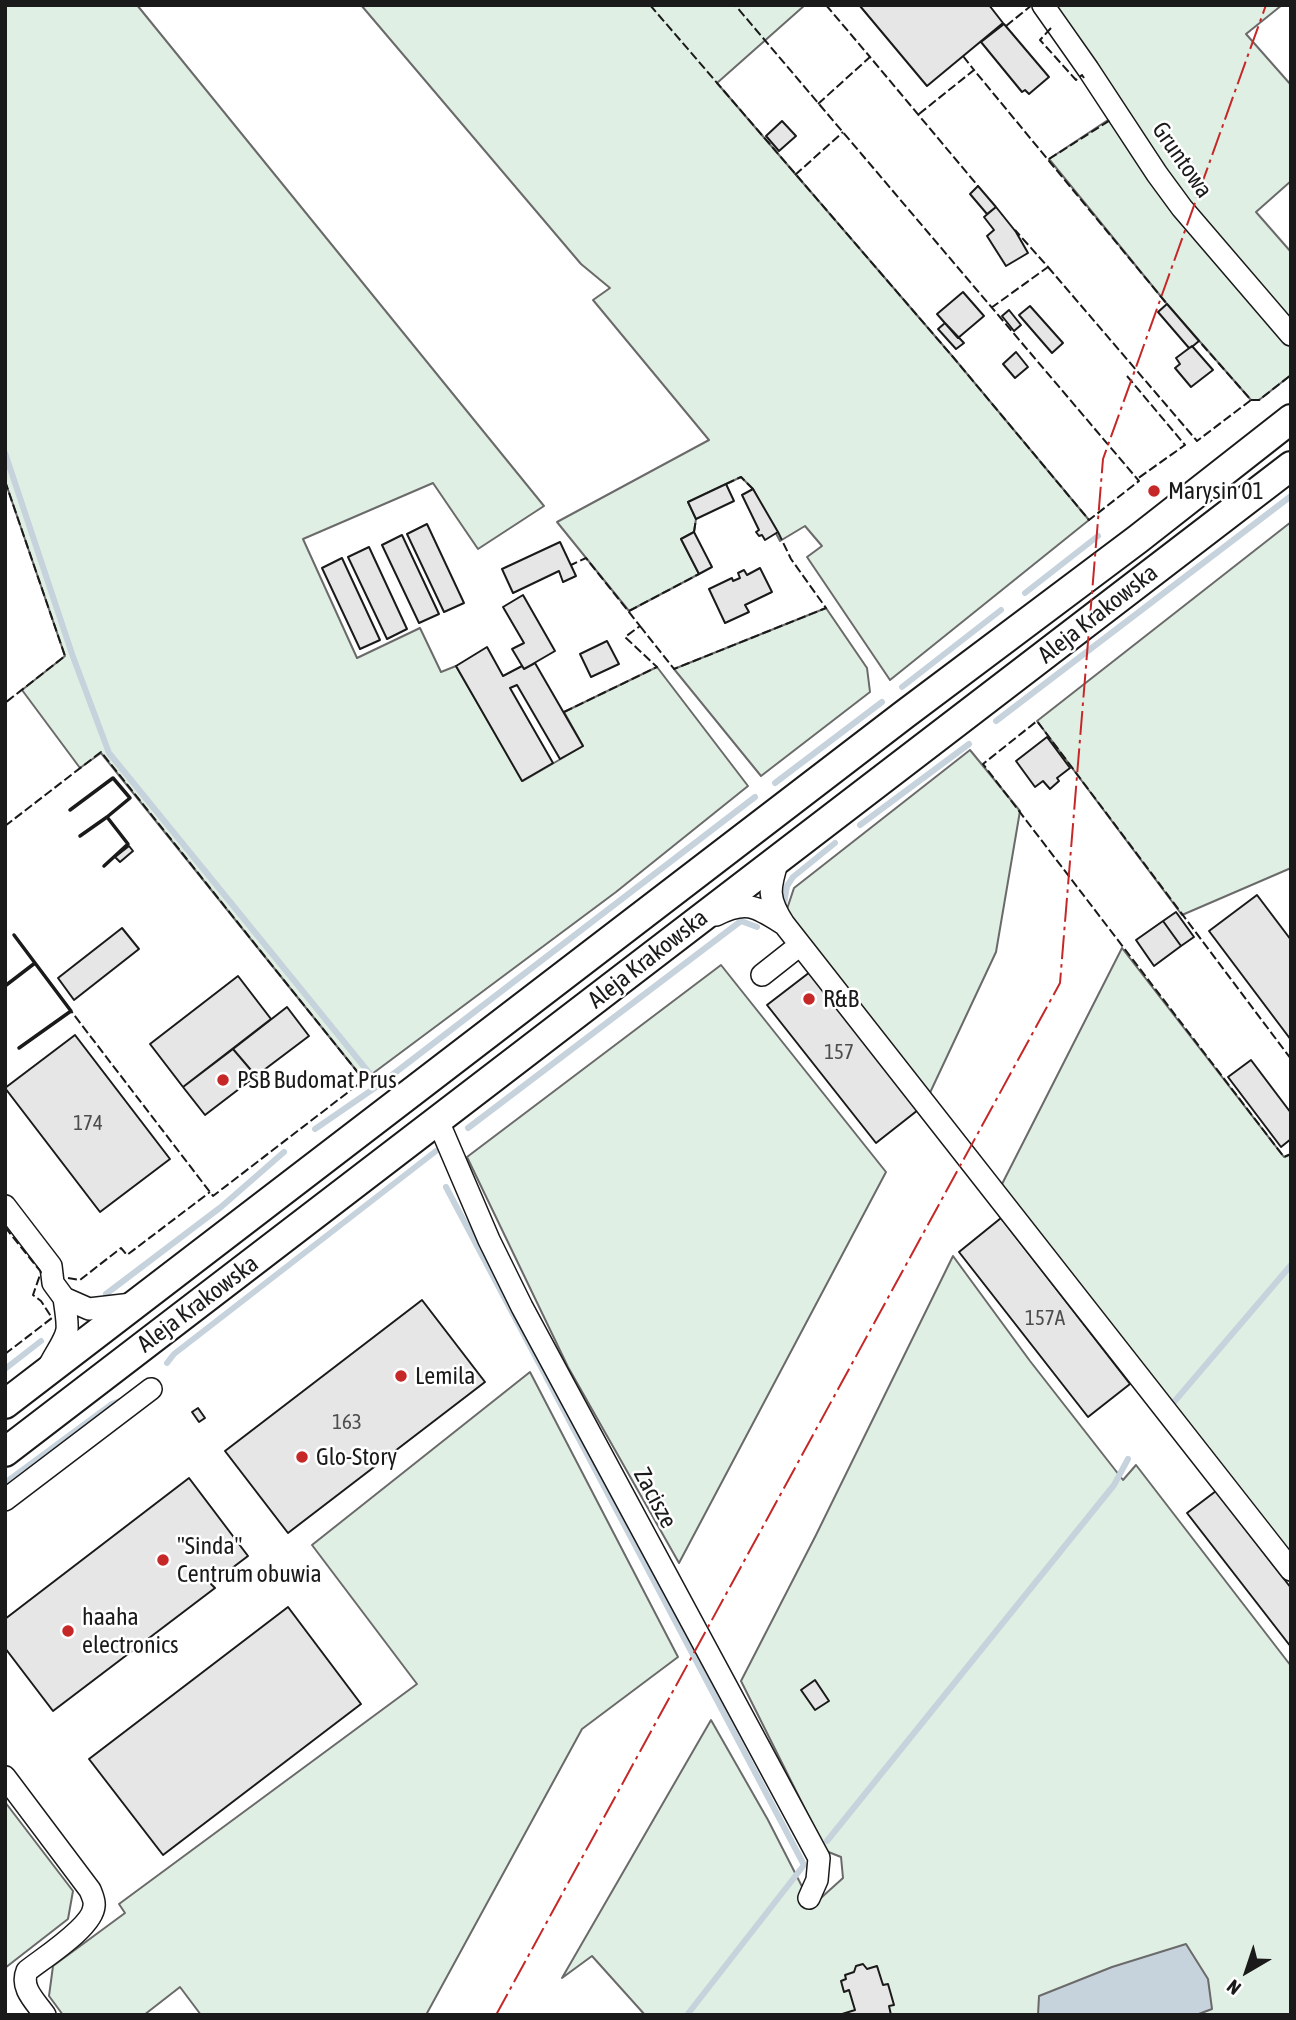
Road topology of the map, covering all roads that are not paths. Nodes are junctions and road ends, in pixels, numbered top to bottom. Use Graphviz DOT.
graph roads {
  1 [pos="1043,5"];
  2 [pos="1291,335"];
  3 [pos="1291,419"];
  4 [pos="1291,466"];
  5 [pos="778,860"];
  6 [pos="784,924"];
  7 [pos="691,926"];
  8 [pos="800,945"];
  9 [pos="762,975"];
  10 [pos="438,1121"];
  11 [pos="5,1206"];
  12 [pos="64,1298"];
  13 [pos="138,1302"];
  14 [pos="44,1374"];
  15 [pos="151,1389"];
  16 [pos="5,1404"];
  17 [pos="5,1452"];
  18 [pos="5,1500"];
  19 [pos="1291,1570"];
  20 [pos="5,1777"];
  21 [pos="809,1898"];
  22 [pos="45,2015"];
  1 -- 2 [label="street, Gruntowa"];
  3 -- 13 [label="main road, Aleja Krakowska"];
  4 -- 5 [label="main road, Aleja Krakowska"];
  5 -- 6 [label="street"];
  5 -- 7 [label="main road, Aleja Krakowska"];
  6 -- 7 [label="street"];
  6 -- 8 [label="street"];
  7 -- 10 [label="main road, Aleja Krakowska"];
  8 -- 9 [label="street"];
  8 -- 19 [label="street"];
  10 -- 17 [label="main road, Aleja Krakowska"];
  10 -- 21 [label="street, Zacisze"];
  11 -- 12 [label="street"];
  12 -- 13 [label="street"];
  12 -- 14 [label="street"];
  13 -- 14 [label="main road, Aleja Krakowska"];
  14 -- 16 [label="main road, Aleja Krakowska"];
  15 -- 18 [label="street"];
  20 -- 22 [label="street"];
}
